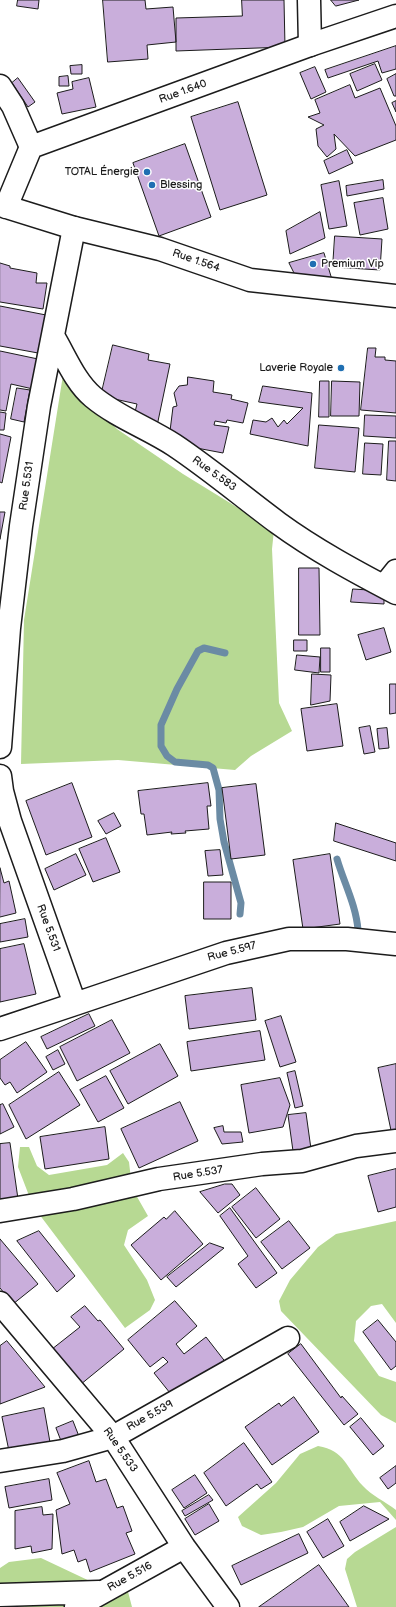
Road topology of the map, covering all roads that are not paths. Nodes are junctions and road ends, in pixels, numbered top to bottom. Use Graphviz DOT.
graph roads {
  1 [pos="309,0"];
  2 [pos="396,16"];
  3 [pos="310,45"];
  4 [pos="0,86"];
  5 [pos="31,147"];
  6 [pos="3,206"];
  7 [pos="74,228"];
  8 [pos="396,296"];
  9 [pos="53,336"];
  10 [pos="392,583"];
  11 [pos="0,747"];
  12 [pos="0,776"];
  13 [pos="396,944"];
  14 [pos="75,1004"];
  15 [pos="0,1029"];
  16 [pos="396,1141"];
  17 [pos="0,1211"];
  18 [pos="0,1303"];
  19 [pos="288,1338"];
  20 [pos="113,1437"];
  21 [pos="0,1461"];
  22 [pos="184,1548"];
  23 [pos="103,1592"];
  24 [pos="0,1595"];
  25 [pos="76,1607"];
  26 [pos="228,1607"];
  1 -- 3 [label="street"];
  2 -- 3 [label="street, Rue 1.640"];
  3 -- 5 [label="street, Rue 1.640"];
  4 -- 5 [label="street"];
  5 -- 6 [label="street"];
  6 -- 7 [label="street, Rue 1.564"];
  7 -- 8 [label="street, Rue 1.564"];
  7 -- 9 [label="street, Rue 5.531"];
  9 -- 10 [label="street, Rue 5.583"];
  9 -- 11 [label="street, Rue 5.531"];
  12 -- 14 [label="street, Rue 5.531"];
  13 -- 14 [label="street, Rue 5.597"];
  14 -- 15 [label="street"];
  16 -- 17 [label="street, Rue 5.537"];
  18 -- 20 [label="street, Rue 5.533"];
  19 -- 20 [label="street, Rue 5.539"];
  20 -- 21 [label="street, Rue 5.539"];
  20 -- 22 [label="street, Rue 5.533"];
  22 -- 23 [label="street, Rue 5.516"];
  22 -- 26 [label="street, Rue 5.533"];
  23 -- 24 [label="street"];
  23 -- 25 [label="street, Rue 5.516"];
}
